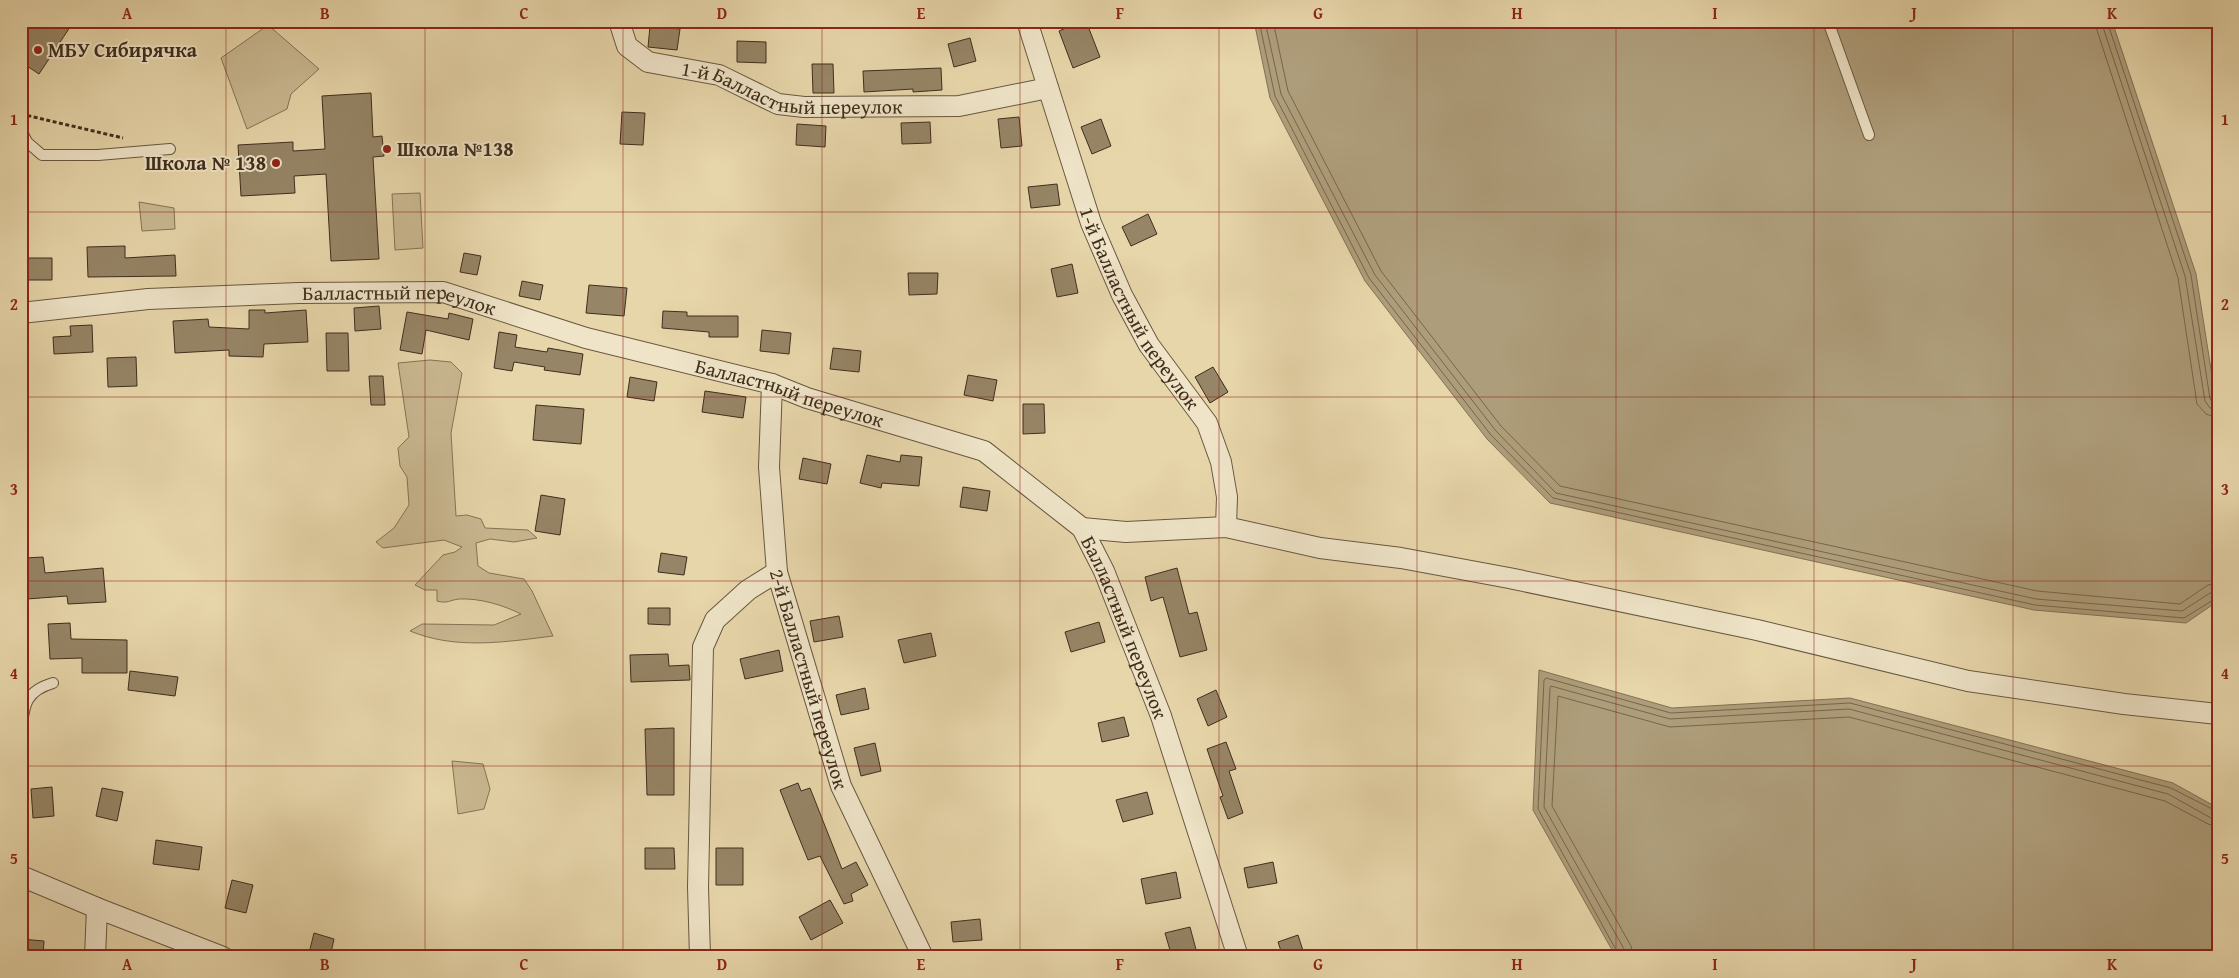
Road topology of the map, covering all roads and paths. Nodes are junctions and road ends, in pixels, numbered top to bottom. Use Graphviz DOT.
graph roads {
  1 [pos="619,21"];
  2 [pos="1027,21"];
  3 [pos="1828,21"];
  4 [pos="1048,88"];
  5 [pos="21,114"];
  6 [pos="21,130"];
  7 [pos="1869,135"];
  8 [pos="124,138"];
  9 [pos="170,149"];
  10 [pos="21,313"];
  11 [pos="772,384"];
  12 [pos="1226,527"];
  13 [pos="1082,528"];
  14 [pos="777,572"];
  15 [pos="54,683"];
  16 [pos="2218,714"];
  17 [pos="21,731"];
  18 [pos="21,876"];
  19 [pos="97,908"];
  20 [pos="95,957"];
  21 [pos="223,957"];
  22 [pos="700,957"];
  23 [pos="923,957"];
  24 [pos="1238,957"];
  1 -- 4 [label="street, 1-й Балластный переулок"];
  2 -- 4 [label="street, 1-й Балластный переулок"];
  3 -- 7 [label="lane"];
  4 -- 12 [label="street, 1-й Балластный переулок"];
  5 -- 8 [label="path"];
  6 -- 9 [label="lane"];
  10 -- 11 [label="street, Балластный переулок"];
  11 -- 13 [label="street, Балластный переулок"];
  11 -- 14 [label="street, 2-й Балластный переулок"];
  12 -- 13 [label="street"];
  12 -- 16 [label="street"];
  13 -- 24 [label="street, Балластный переулок"];
  14 -- 22 [label="street"];
  14 -- 23 [label="street, 2-й Балластный переулок"];
  15 -- 17 [label="lane"];
  18 -- 19 [label="street"];
  19 -- 20 [label="street"];
  19 -- 21 [label="street"];
}
